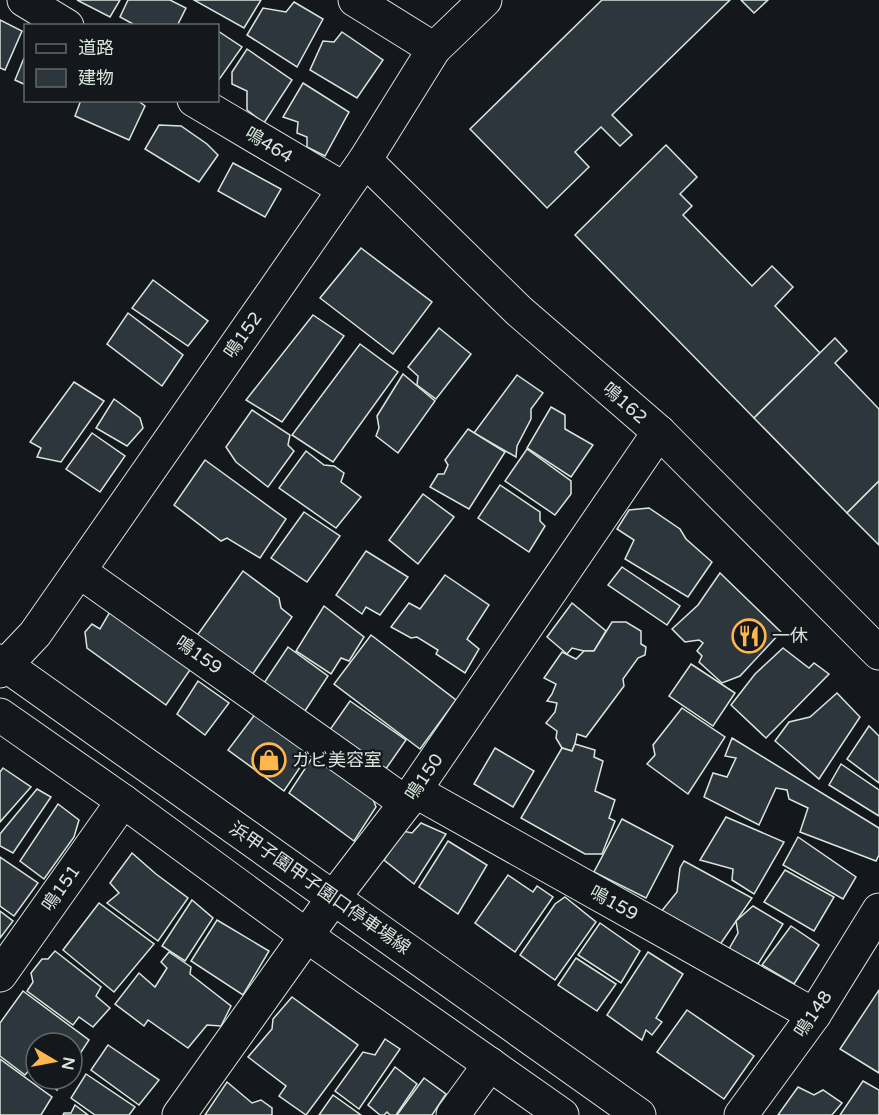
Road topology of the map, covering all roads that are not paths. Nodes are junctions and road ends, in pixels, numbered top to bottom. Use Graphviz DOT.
graph roads {
  1 [pos="24,0"];
  2 [pos="355,0"];
  3 [pos="485,0"];
  4 [pos="64,24"];
  5 [pos="434,50"];
  6 [pos="197,102"];
  7 [pos="365,160"];
  8 [pos="344,189"];
  9 [pos="659,432"];
  10 [pos="79,571"];
  11 [pos="879,653"];
  12 [pos="2,666"];
  13 [pos="0,715"];
  14 [pos="410,797"];
  15 [pos="123,801"];
  16 [pos="334,897"];
  17 [pos="879,910"];
  18 [pos="307,936"];
  19 [pos="0,975"];
  20 [pos="814,1015"];
  21 [pos="490,1064"];
  22 [pos="179,1115"];
  23 [pos="453,1115"];
  24 [pos="562,1115"];
  25 [pos="639,1115"];
  26 [pos="741,1115"];
  1 -- 4 [label="street"];
  2 -- 5 [label="street"];
  3 -- 5 [label="street, 鳴152"];
  5 -- 7 [label="street, 鳴152"];
  6 -- 8 [label="street, 鳴464"];
  7 -- 8 [label="street, 鳴152"];
  7 -- 9 [label="street, 鳴162"];
  8 -- 10 [label="street, 鳴152"];
  9 -- 11 [label="street, 鳴162"];
  9 -- 14 [label="street, 鳴150"];
  10 -- 12 [label="street, 鳴152"];
  10 -- 14 [label="street, 鳴159"];
  12 -- 16 [label="street, 浜甲子園甲子園口停車場線"];
  13 -- 15 [label="street"];
  14 -- 16 [label="street, 鳴150"];
  14 -- 20 [label="street, 鳴159"];
  15 -- 18 [label="street"];
  15 -- 19 [label="street, 鳴151"];
  16 -- 18 [label="street, 鳴150"];
  16 -- 25 [label="street, 浜甲子園甲子園口停車場線"];
  17 -- 20 [label="street, 鳴148"];
  18 -- 21 [label="street"];
  18 -- 22 [label="street, 鳴150"];
  20 -- 26 [label="street, 鳴148"];
  21 -- 23 [label="street"];
  21 -- 24 [label="street"];
}
